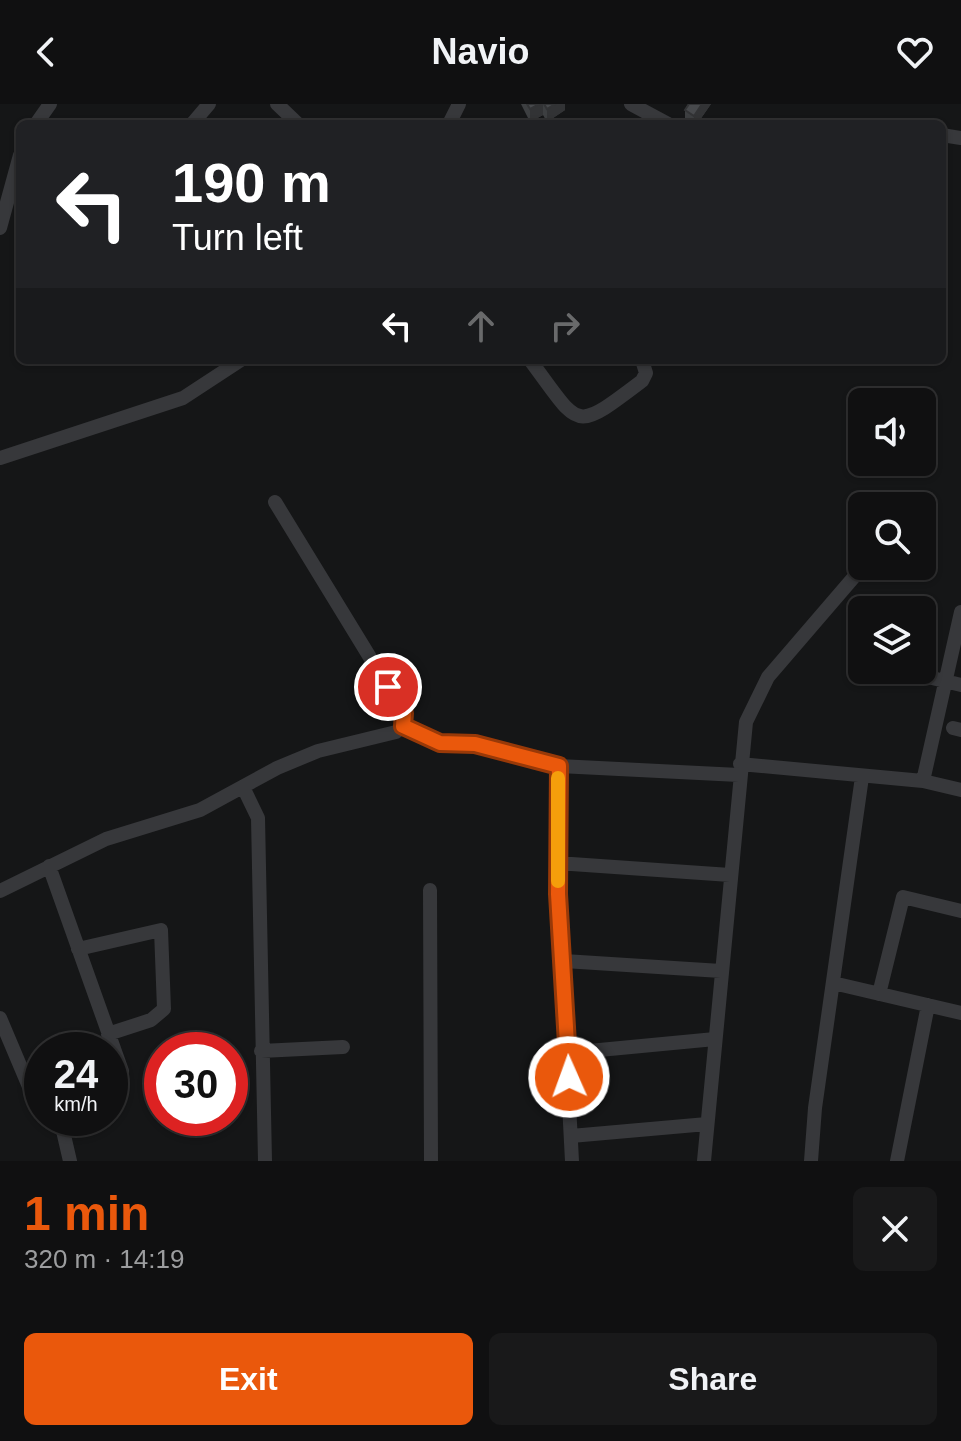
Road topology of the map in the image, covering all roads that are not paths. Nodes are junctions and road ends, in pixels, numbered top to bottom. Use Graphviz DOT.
graph roads {
  1 [pos="209,104"];
  2 [pos="277,104"];
  3 [pos="631,104"];
  4 [pos="195,120"];
  5 [pos="294,120"];
  6 [pos="661,120"];
  7 [pos="16,167"];
  8 [pos="5,201"];
  9 [pos="16,204"];
  10 [pos="0,228"];
  11 [pos="235,364"];
  12 [pos="533,364"];
  13 [pos="643,364"];
  14 [pos="0,458"];
  15 [pos="275,502"];
  16 [pos="852,580"];
  17 [pos="961,612"];
  18 [pos="959,633"];
  19 [pos="936,680"];
  20 [pos="945,682"];
  21 [pos="961,685"];
  22 [pos="403,726"];
  23 [pos="559,766"];
  24 [pos="739,770"];
  25 [pos="862,777"];
  26 [pos="923,781"];
  27 [pos="243,787"];
  28 [pos="961,790"];
  29 [pos="557,863"];
  30 [pos="49,866"];
  31 [pos="730,875"];
  32 [pos="430,890"];
  33 [pos="0,891"];
  34 [pos="961,911"];
  35 [pos="78,949"];
  36 [pos="564,961"];
  37 [pos="721,971"];
  38 [pos="833,983"];
  39 [pos="879,994"];
  40 [pos="928,1005"];
  41 [pos="961,1013"];
  42 [pos="0,1018"];
  43 [pos="107,1032"];
  44 [pos="114,1032"];
  45 [pos="715,1039"];
  46 [pos="343,1047"];
  47 [pos="261,1051"];
  48 [pos="568,1053"];
  49 [pos="24,1075"];
  50 [pos="707,1124"];
  51 [pos="64,1136"];
  52 [pos="571,1136"];
  53 [pos="70,1161"];
  54 [pos="265,1161"];
  55 [pos="431,1161"];
  56 [pos="572,1161"];
  57 [pos="704,1161"];
  58 [pos="811,1161"];
  59 [pos="897,1161"];
  1 -- 4 [label="street"];
  2 -- 5 [label="street"];
  3 -- 6 [label="street"];
  7 -- 8 [label="street"];
  8 -- 9 [label="street"];
  8 -- 10 [label="street"];
  11 -- 14 [label="street"];
  12 -- 13 [label="street"];
  15 -- 22 [label="street"];
  16 -- 24 [label="street"];
  17 -- 18 [label="street"];
  18 -- 20 [label="street"];
  19 -- 20 [label="street"];
  20 -- 21 [label="street"];
  20 -- 26 [label="street"];
  22 -- 23 [label="street"];
  22 -- 27 [label="street"];
  23 -- 24 [label="street"];
  23 -- 29 [label="street"];
  24 -- 25 [label="street"];
  24 -- 31 [label="street"];
  25 -- 26 [label="street"];
  25 -- 38 [label="street"];
  26 -- 28 [label="street"];
  27 -- 30 [label="street"];
  27 -- 47 [label="street"];
  29 -- 31 [label="street"];
  29 -- 36 [label="street"];
  30 -- 33 [label="street"];
  30 -- 35 [label="street"];
  31 -- 37 [label="street"];
  32 -- 55 [label="street"];
  34 -- 39 [label="street"];
  35 -- 43 [label="street"];
  35 -- 44 [label="street"];
  36 -- 37 [label="street"];
  36 -- 48 [label="street"];
  37 -- 45 [label="street"];
  38 -- 39 [label="street"];
  38 -- 58 [label="street"];
  39 -- 40 [label="street"];
  40 -- 41 [label="street"];
  40 -- 59 [label="street"];
  42 -- 49 [label="street"];
  45 -- 48 [label="street"];
  45 -- 50 [label="street"];
  46 -- 47 [label="street"];
  47 -- 54 [label="street"];
  48 -- 52 [label="street"];
  50 -- 52 [label="street"];
  50 -- 57 [label="street"];
  51 -- 53 [label="street"];
  52 -- 56 [label="street"];
}
